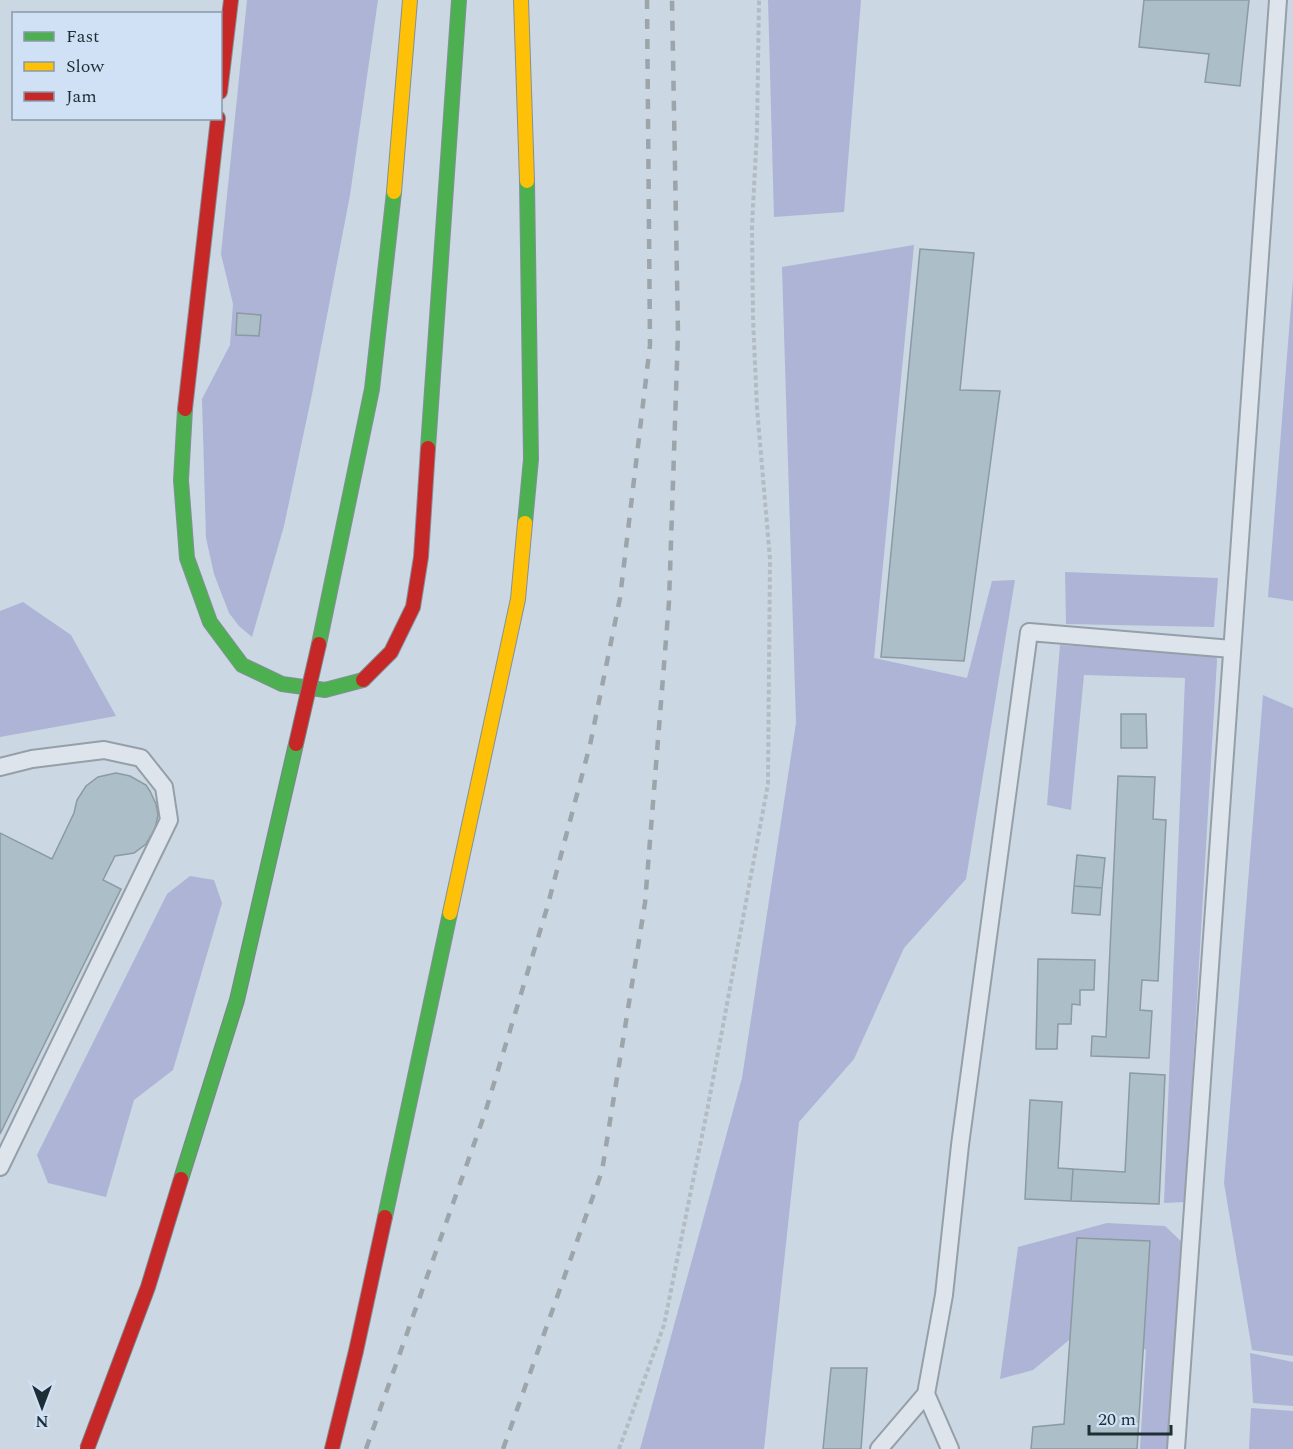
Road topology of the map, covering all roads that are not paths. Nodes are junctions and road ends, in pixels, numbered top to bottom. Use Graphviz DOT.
graph roads {
  1 [pos="231,0"];
  2 [pos="410,0"];
  3 [pos="459,0"];
  4 [pos="521,0"];
  5 [pos="1278,0"];
  6 [pos="222,75"];
  7 [pos="218,120"];
  8 [pos="1232,648"];
  9 [pos="0,767"];
  10 [pos="0,1167"];
  11 [pos="926,1394"];
  12 [pos="87,1449"];
  13 [pos="332,1449"];
  14 [pos="879,1449"];
  15 [pos="950,1449"];
  16 [pos="1176,1449"];
  1 -- 6 [label="main road"];
  2 -- 12 [label="main road, bridge"];
  3 -- 7 [label="main road"];
  4 -- 13 [label="main road"];
  5 -- 8 [label="lane"];
  8 -- 11 [label="lane"];
  8 -- 16 [label="lane"];
  9 -- 10 [label="lane"];
  11 -- 14 [label="lane"];
  11 -- 15 [label="lane"];
}
